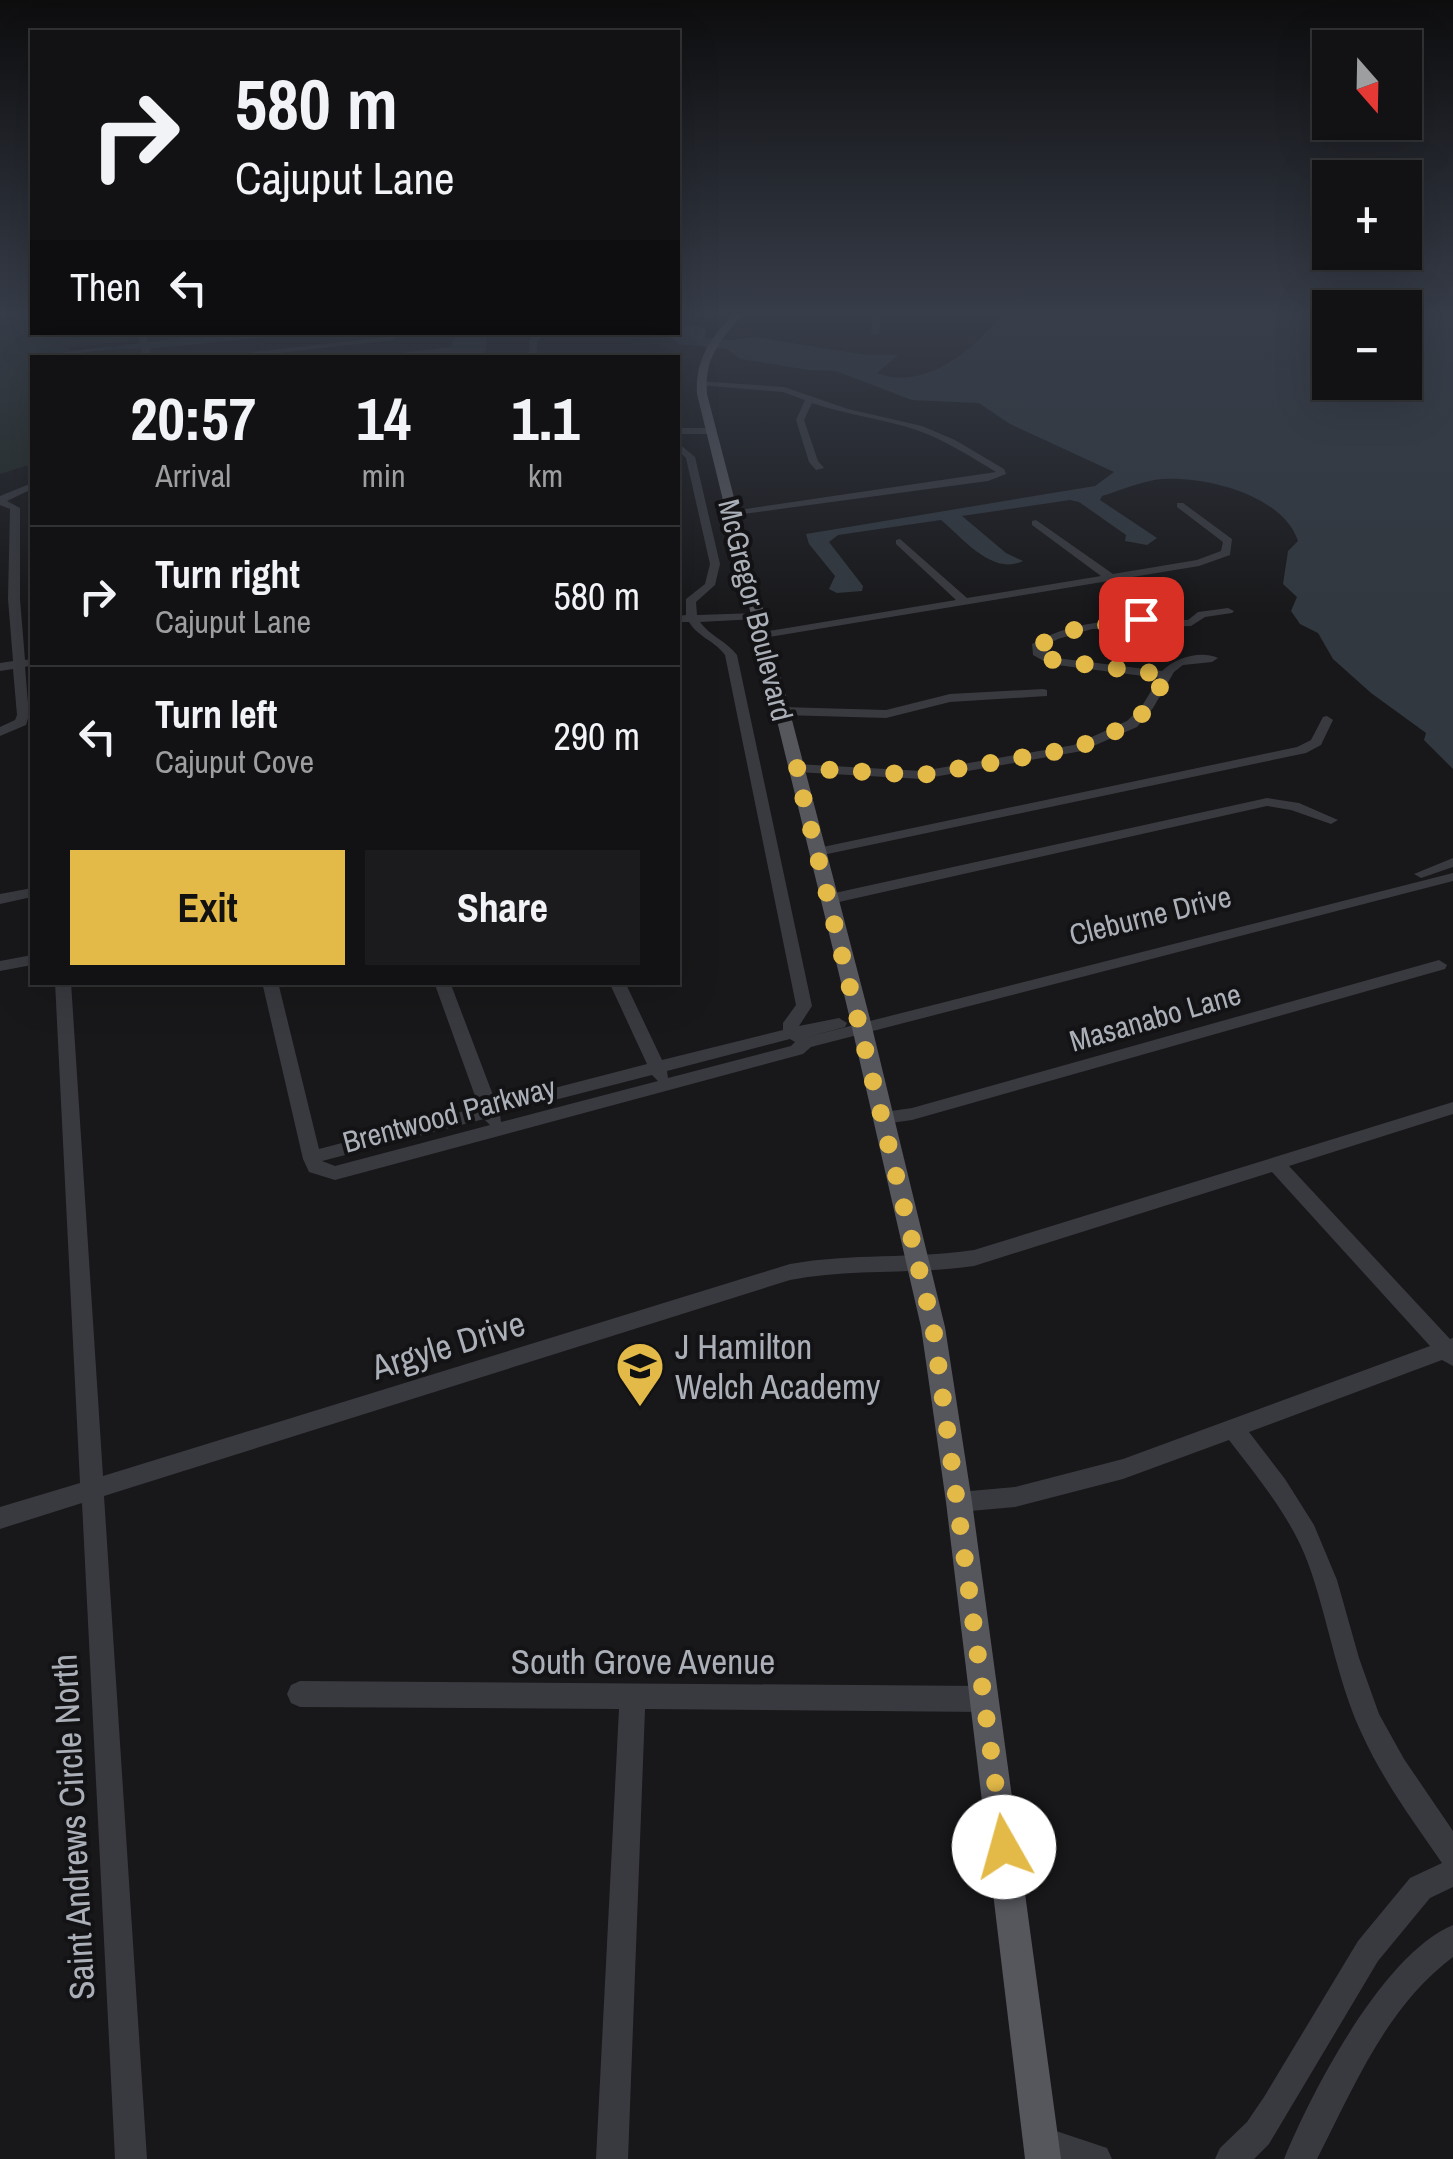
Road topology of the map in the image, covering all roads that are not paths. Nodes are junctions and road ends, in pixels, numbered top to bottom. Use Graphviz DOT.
graph roads {
  1 [pos="707,414"];
  2 [pos="804,414"];
  3 [pos="857,414"];
  4 [pos="680,428"];
  5 [pos="710,428"];
  6 [pos="680,448"];
  7 [pos="820,468"];
  8 [pos="30,487"];
  9 [pos="0,501"];
  10 [pos="1180,505"];
  11 [pos="732,514"];
  12 [pos="1036,524"];
  13 [pos="900,542"];
  14 [pos="14,548"];
  15 [pos="0,550"];
  16 [pos="1112,578"];
  17 [pos="14,599"];
  18 [pos="0,601"];
  19 [pos="965,602"];
  20 [pos="1228,610"];
  21 [pos="756,611"];
  22 [pos="684,615"];
  23 [pos="762,636"];
  24 [pos="1212,658"];
  25 [pos="26,659"];
  26 [pos="0,663"];
  27 [pos="1167,675"];
  28 [pos="1043,693"];
  29 [pos="782,711"];
  30 [pos="1327,720"];
  31 [pos="0,732"];
  32 [pos="796,768"];
  33 [pos="1331,820"];
  34 [pos="818,852"];
  35 [pos="1453,862"];
  36 [pos="1453,877"];
  37 [pos="30,893"];
  38 [pos="830,898"];
  39 [pos="0,900"];
  40 [pos="1204,936"];
  41 [pos="30,960"];
  42 [pos="1440,965"];
  43 [pos="0,966"];
  44 [pos="62,985"];
  45 [pos="271,985"];
  46 [pos="443,985"];
  47 [pos="618,985"];
  48 [pos="861,1025"];
  49 [pos="798,1038"];
  50 [pos="656,1067"];
  51 [pos="666,1085"];
  52 [pos="1453,1108"];
  53 [pos="490,1110"];
  54 [pos="884,1118"];
  55 [pos="497,1130"];
  56 [pos="312,1157"];
  57 [pos="1276,1164"];
  58 [pos="920,1264"];
  59 [pos="1450,1351"];
  60 [pos="1232,1428"];
  61 [pos="90,1490"];
  62 [pos="960,1502"];
  63 [pos="0,1518"];
  64 [pos="300,1694"];
  65 [pos="633,1695"];
  66 [pos="985,1699"];
  67 [pos="1453,1854"];
  68 [pos="1453,1872"];
  69 [pos="1453,1939"];
  70 [pos="1042,2150"];
  71 [pos="131,2159"];
  72 [pos="612,2159"];
  73 [pos="1096,2159"];
  74 [pos="1231,2159"];
  75 [pos="1300,2159"];
  1 -- 5 [label="main road, McGregor Boulevard"];
  2 -- 7 [label="street"];
  3 -- 11 [label="street"];
  4 -- 5 [label="street"];
  5 -- 11 [label="main road, McGregor Boulevard"];
  6 -- 22 [label="street"];
  8 -- 9 [label="street"];
  9 -- 14 [label="street"];
  10 -- 16 [label="street"];
  11 -- 21 [label="main road, McGregor Boulevard"];
  12 -- 16 [label="street"];
  13 -- 19 [label="street"];
  14 -- 15 [label="street"];
  14 -- 17 [label="street"];
  16 -- 19 [label="street"];
  17 -- 18 [label="street"];
  17 -- 25 [label="street"];
  19 -- 23 [label="street"];
  20 -- 27 [label="street"];
  21 -- 22 [label="street"];
  21 -- 23 [label="main road, McGregor Boulevard"];
  22 -- 49 [label="street"];
  23 -- 29 [label="main road, McGregor Boulevard"];
  24 -- 27 [label="street"];
  25 -- 26 [label="street"];
  25 -- 31 [label="street"];
  27 -- 32 [label="street"];
  28 -- 29 [label="street"];
  29 -- 32 [label="main road, McGregor Boulevard"];
  30 -- 34 [label="street"];
  32 -- 34 [label="main road, McGregor Boulevard"];
  33 -- 38 [label="street"];
  34 -- 38 [label="main road, McGregor Boulevard"];
  35 -- 40 [label="street, Cleburne Drive"];
  36 -- 40 [label="street, Cleburne Drive"];
  37 -- 39 [label="street"];
  38 -- 48 [label="main road, McGregor Boulevard"];
  40 -- 48 [label="street, Cleburne Drive"];
  41 -- 43 [label="street"];
  42 -- 54 [label="street, Masanabo Lane"];
  44 -- 61 [label="street, Saint Andrews Circle North"];
  45 -- 56 [label="street"];
  46 -- 53 [label="street"];
  47 -- 50 [label="street"];
  48 -- 49 [label="street, Brentwood Parkway"];
  48 -- 54 [label="main road, McGregor Boulevard"];
  49 -- 50 [label="street, Brentwood Parkway"];
  49 -- 51 [label="street, Brentwood Parkway"];
  50 -- 51 [label="street"];
  50 -- 53 [label="street, Brentwood Parkway"];
  51 -- 55 [label="street, Brentwood Parkway"];
  52 -- 57 [label="street, Argyle Drive"];
  53 -- 55 [label="street"];
  53 -- 56 [label="street, Brentwood Parkway"];
  54 -- 58 [label="main road, McGregor Boulevard"];
  55 -- 56 [label="street, Brentwood Parkway"];
  57 -- 58 [label="street, Argyle Drive"];
  57 -- 59 [label="street"];
  58 -- 61 [label="street, Argyle Drive"];
  58 -- 62 [label="main road, McGregor Boulevard"];
  59 -- 60 [label="street"];
  60 -- 62 [label="street"];
  60 -- 67 [label="street"];
  61 -- 63 [label="street, Argyle Drive"];
  61 -- 71 [label="street, Saint Andrews Circle North"];
  62 -- 66 [label="main road, McGregor Boulevard"];
  64 -- 65 [label="street, South Grove Avenue"];
  65 -- 66 [label="street, South Grove Avenue"];
  65 -- 72 [label="street"];
  66 -- 70 [label="main road, McGregor Boulevard"];
  68 -- 74 [label="street"];
  69 -- 75 [label="street"];
  70 -- 73 [label="street"];
}
